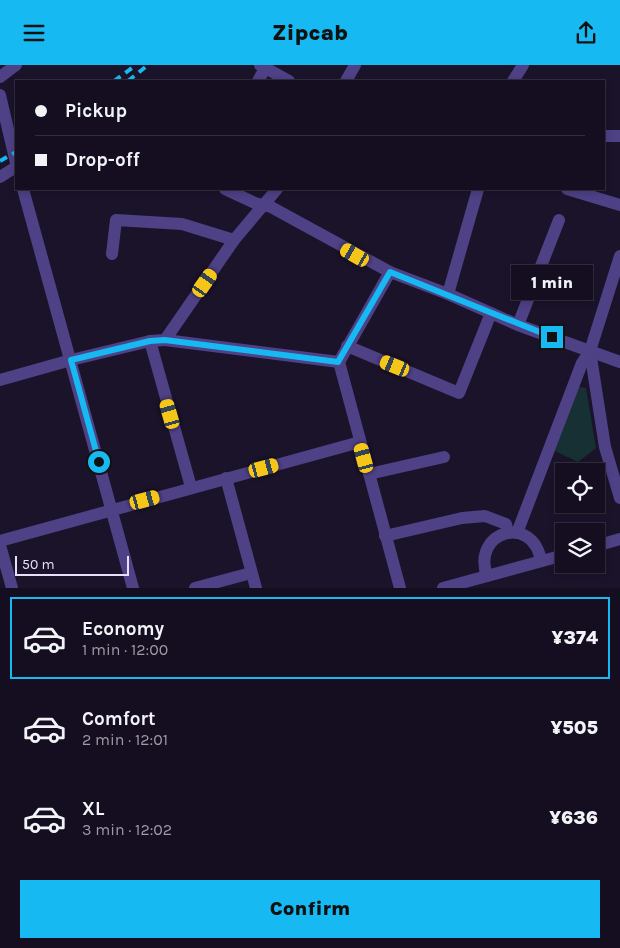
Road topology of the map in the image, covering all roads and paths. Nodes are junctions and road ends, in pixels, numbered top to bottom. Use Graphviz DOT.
graph roads {
  1 [pos="16,65"];
  2 [pos="355,65"];
  3 [pos="523,65"];
  4 [pos="264,66"];
  5 [pos="0,77"];
  6 [pos="258,80"];
  7 [pos="287,80"];
  8 [pos="347,80"];
  9 [pos="514,80"];
  10 [pos="0,95"];
  11 [pos="605,136"];
  12 [pos="620,136"];
  13 [pos="15,159"];
  14 [pos="15,168"];
  15 [pos="0,177"];
  16 [pos="23,190"];
  17 [pos="226,190"];
  18 [pos="276,190"];
  19 [pos="478,190"];
  20 [pos="570,190"];
  21 [pos="263,205"];
  22 [pos="620,205"];
  23 [pos="559,220"];
  24 [pos="234,240"];
  25 [pos="112,254"];
  26 [pos="620,256"];
  27 [pos="390,272"];
  28 [pos="448,294"];
  29 [pos="491,313"];
  30 [pos="518,325"];
  31 [pos="165,340"];
  32 [pos="150,341"];
  33 [pos="347,346"];
  34 [pos="590,351"];
  35 [pos="71,360"];
  36 [pos="338,362"];
  37 [pos="620,362"];
  38 [pos="0,379"];
  39 [pos="360,442"];
  40 [pos="444,457"];
  41 [pos="369,474"];
  42 [pos="226,478"];
  43 [pos="191,487"];
  44 [pos="620,498"];
  45 [pos="111,509"];
  46 [pos="513,533"];
  47 [pos="385,536"];
  48 [pos="620,539"];
  49 [pos="0,541"];
  50 [pos="605,543"];
  51 [pos="0,545"];
  52 [pos="555,557"];
  53 [pos="541,561"];
  54 [pos="252,573"];
  55 [pos="487,576"];
  56 [pos="12,588"];
  57 [pos="133,588"];
  58 [pos="195,588"];
  59 [pos="256,588"];
  60 [pos="400,588"];
  61 [pos="443,588"];
  1 -- 5 [label="street"];
  2 -- 8 [label="street"];
  3 -- 9 [label="street"];
  4 -- 6 [label="street"];
  4 -- 7 [label="street"];
  10 -- 13 [label="street"];
  11 -- 12 [label="street"];
  14 -- 15 [label="street"];
  16 -- 35 [label="street"];
  17 -- 21 [label="street"];
  18 -- 21 [label="street"];
  19 -- 28 [label="street"];
  20 -- 22 [label="street"];
  21 -- 24 [label="street"];
  21 -- 27 [label="street"];
  23 -- 30 [label="street"];
  24 -- 25 [label="street"];
  24 -- 31 [label="street"];
  26 -- 34 [label="street"];
  27 -- 28 [label="street"];
  27 -- 33 [label="street"];
  28 -- 29 [label="street"];
  29 -- 30 [label="street"];
  29 -- 33 [label="street"];
  30 -- 34 [label="street"];
  31 -- 32 [label="street"];
  31 -- 36 [label="street"];
  32 -- 35 [label="street"];
  32 -- 43 [label="street"];
  33 -- 36 [label="street"];
  34 -- 37 [label="street"];
  34 -- 44 [label="street"];
  34 -- 46 [label="street"];
  35 -- 38 [label="street"];
  35 -- 45 [label="street"];
  36 -- 39 [label="street"];
  39 -- 41 [label="street"];
  39 -- 42 [label="street"];
  40 -- 41 [label="street"];
  41 -- 47 [label="street"];
  42 -- 43 [label="street"];
  42 -- 54 [label="street"];
  43 -- 45 [label="street"];
  45 -- 49 [label="street"];
  45 -- 57 [label="street"];
  46 -- 47 [label="street"];
  46 -- 53 [label="street"];
  46 -- 55 [label="street"];
  47 -- 60 [label="street"];
  48 -- 50 [label="street"];
  51 -- 56 [label="street"];
  52 -- 53 [label="street"];
  53 -- 55 [label="street"];
  54 -- 58 [label="street"];
  54 -- 59 [label="street"];
  55 -- 61 [label="street"];
}
